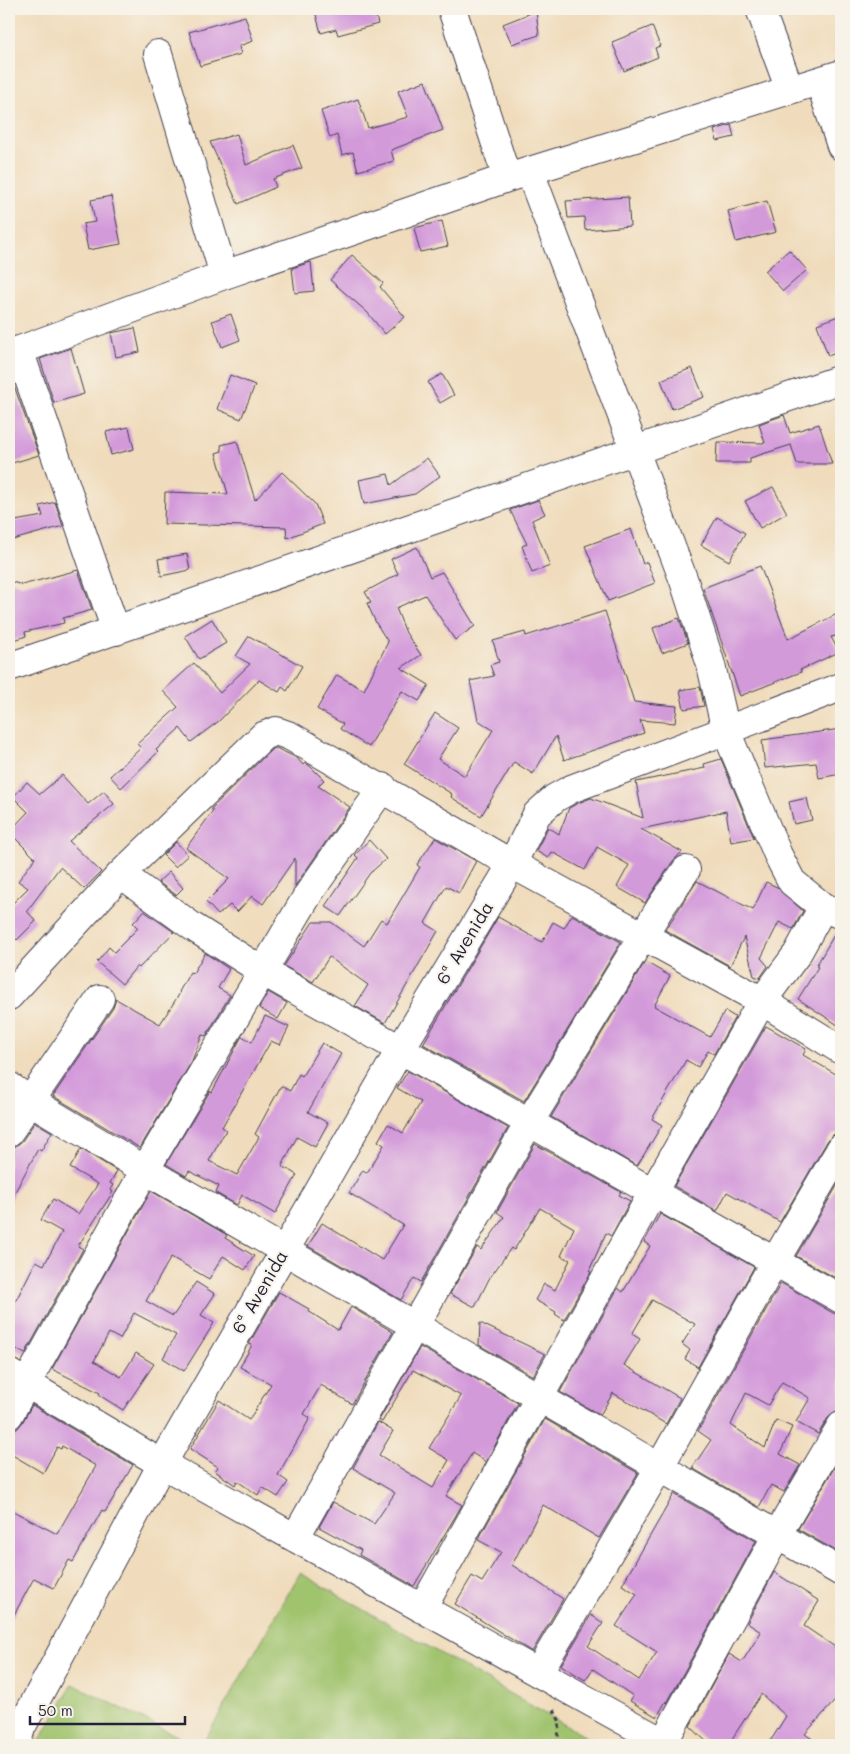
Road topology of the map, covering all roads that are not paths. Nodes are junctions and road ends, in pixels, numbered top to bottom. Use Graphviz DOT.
graph roads {
  1 [pos="452,9"];
  2 [pos="760,9"];
  3 [pos="158,54"];
  4 [pos="830,78"];
  5 [pos="790,90"];
  6 [pos="841,146"];
  7 [pos="519,175"];
  8 [pos="224,274"];
  9 [pos="14,352"];
  10 [pos="841,379"];
  11 [pos="636,450"];
  12 [pos="116,631"];
  13 [pos="9,667"];
  14 [pos="841,687"];
  15 [pos="726,731"];
  16 [pos="383,787"];
  17 [pos="512,864"];
  18 [pos="686,870"];
  19 [pos="121,874"];
  20 [pos="832,911"];
  21 [pos="642,937"];
  22 [pos="264,972"];
  23 [pos="9,996"];
  24 [pos="100,999"];
  25 [pos="762,1001"];
  26 [pos="400,1050"];
  27 [pos="841,1050"];
  28 [pos="19,1093"];
  29 [pos="530,1121"];
  30 [pos="9,1132"];
  31 [pos="841,1148"];
  32 [pos="145,1170"];
  33 [pos="653,1192"];
  34 [pos="285,1250"];
  35 [pos="774,1261"];
  36 [pos="841,1299"];
  37 [pos="414,1326"];
  38 [pos="18,1378"];
  39 [pos="538,1398"];
  40 [pos="9,1415"];
  41 [pos="841,1426"];
  42 [pos="162,1464"];
  43 [pos="659,1468"];
  44 [pos="776,1535"];
  45 [pos="295,1538"];
  46 [pos="841,1572"];
  47 [pos="422,1609"];
  48 [pos="538,1673"];
  49 [pos="14,1734"];
  50 [pos="665,1744"];
  1 -- 7 [label="street"];
  2 -- 5 [label="street"];
  3 -- 8 [label="street"];
  4 -- 5 [label="street"];
  4 -- 6 [label="street"];
  5 -- 7 [label="street"];
  7 -- 8 [label="street"];
  7 -- 11 [label="street"];
  8 -- 9 [label="street"];
  9 -- 12 [label="street"];
  10 -- 11 [label="street"];
  11 -- 12 [label="street"];
  11 -- 15 [label="street"];
  12 -- 13 [label="street"];
  14 -- 15 [label="street, 6ª Avenida"];
  15 -- 17 [label="street, 6ª Avenida"];
  15 -- 20 [label="street"];
  16 -- 17 [label="street"];
  16 -- 19 [label="street"];
  16 -- 22 [label="street"];
  17 -- 21 [label="street"];
  17 -- 26 [label="street, 6ª Avenida"];
  18 -- 21 [label="street"];
  19 -- 22 [label="street"];
  19 -- 23 [label="street"];
  20 -- 25 [label="street"];
  21 -- 25 [label="street"];
  21 -- 29 [label="street"];
  22 -- 26 [label="street"];
  22 -- 32 [label="street"];
  24 -- 28 [label="street"];
  25 -- 27 [label="street"];
  25 -- 33 [label="street"];
  26 -- 29 [label="street"];
  26 -- 34 [label="street, 6ª Avenida"];
  28 -- 30 [label="street"];
  28 -- 32 [label="street"];
  29 -- 33 [label="street"];
  29 -- 37 [label="street"];
  31 -- 35 [label="street"];
  32 -- 34 [label="street"];
  32 -- 38 [label="street"];
  33 -- 35 [label="street"];
  33 -- 39 [label="street"];
  34 -- 37 [label="street"];
  34 -- 42 [label="street, 6ª Avenida"];
  35 -- 36 [label="street"];
  35 -- 43 [label="street"];
  37 -- 39 [label="street"];
  37 -- 45 [label="street"];
  38 -- 40 [label="street"];
  38 -- 42 [label="street"];
  39 -- 43 [label="street"];
  39 -- 47 [label="street"];
  41 -- 44 [label="street"];
  42 -- 45 [label="street"];
  42 -- 49 [label="street, 6ª Avenida"];
  43 -- 44 [label="street"];
  43 -- 48 [label="street"];
  44 -- 46 [label="street"];
  44 -- 50 [label="street"];
  45 -- 47 [label="street"];
  47 -- 48 [label="street"];
  48 -- 50 [label="street"];
}
